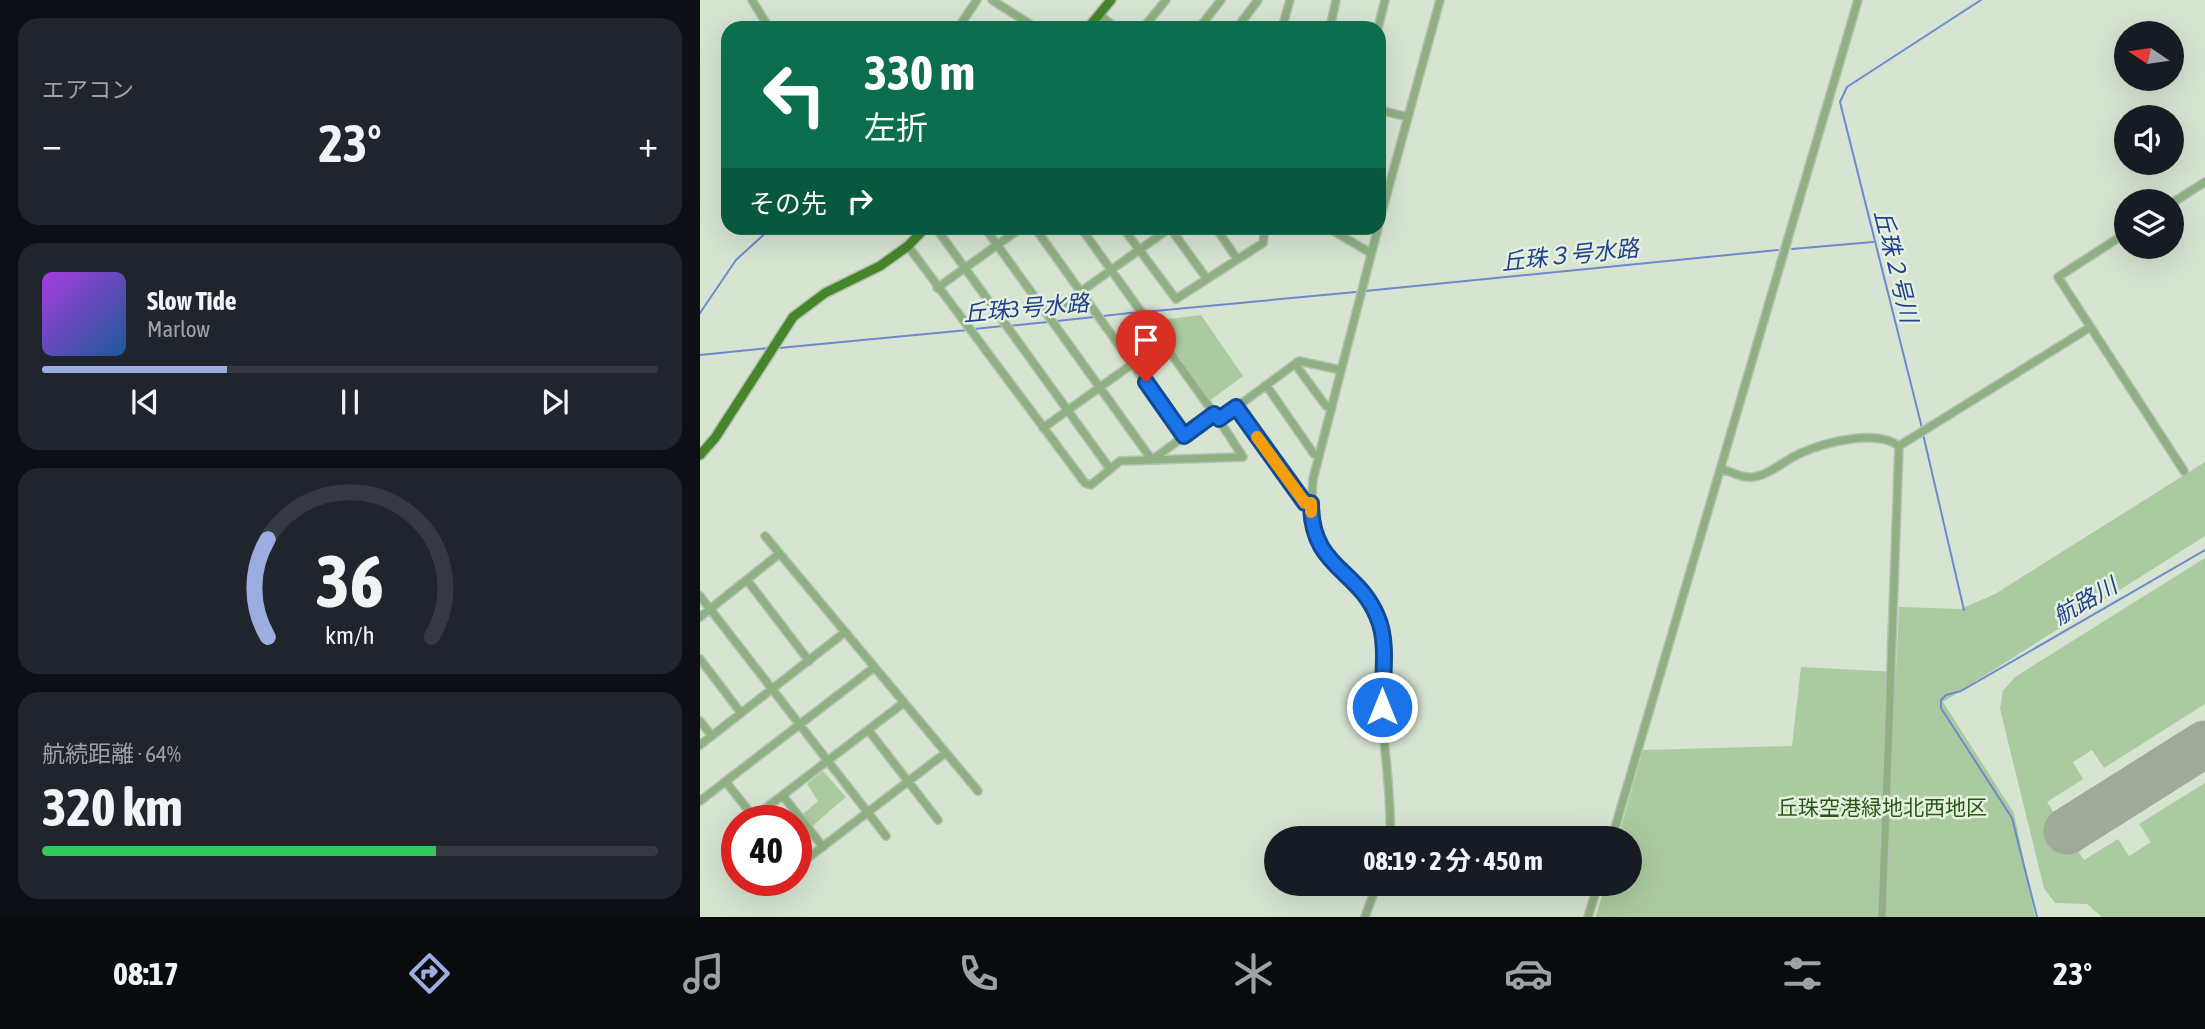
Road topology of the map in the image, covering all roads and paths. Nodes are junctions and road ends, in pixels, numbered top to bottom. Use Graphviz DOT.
graph roads {
  1 [pos="752,0"];
  2 [pos="977,0"];
  3 [pos="992,0"];
  4 [pos="1111,0"];
  5 [pos="1166,0"];
  6 [pos="1221,0"];
  7 [pos="1258,0"];
  8 [pos="1290,0"];
  9 [pos="1336,0"];
  10 [pos="1385,0"];
  11 [pos="1440,0"];
  12 [pos="1858,0"];
  13 [pos="1099,14"];
  14 [pos="765,21"];
  15 [pos="963,21"];
  16 [pos="1024,21"];
  17 [pos="1094,21"];
  18 [pos="1108,21"];
  19 [pos="1149,21"];
  20 [pos="1204,21"];
  21 [pos="1242,21"];
  22 [pos="1284,21"];
  23 [pos="1332,21"];
  24 [pos="1380,21"];
  25 [pos="1386,112"];
  26 [pos="1408,117"];
  27 [pos="2205,182"];
  28 [pos="2184,195"];
  29 [pos="1386,196"];
  30 [pos="918,235"];
  31 [pos="941,235"];
  32 [pos="990,235"];
  33 [pos="1012,235"];
  34 [pos="1040,235"];
  35 [pos="1086,235"];
  36 [pos="1129,235"];
  37 [pos="1161,235"];
  38 [pos="1176,235"];
  39 [pos="1221,235"];
  40 [pos="1264,235"];
  41 [pos="1340,235"];
  42 [pos="1376,235"];
  43 [pos="2114,241"];
  44 [pos="998,245"];
  45 [pos="908,246"];
  46 [pos="1141,249"];
  47 [pos="1371,253"];
  48 [pos="1237,259"];
  49 [pos="966,268"];
  50 [pos="1112,270"];
  51 [pos="1208,279"];
  52 [pos="937,288"];
  53 [pos="1081,292"];
  54 [pos="1051,319"];
  55 [pos="2089,328"];
  56 [pos="1163,342"];
  57 [pos="1133,364"];
  58 [pos="1295,364"];
  59 [pos="1341,370"];
  60 [pos="1266,385"];
  61 [pos="1100,387"];
  62 [pos="1236,407"];
  63 [pos="1332,407"];
  64 [pos="1068,410"];
  65 [pos="1217,417"];
  66 [pos="1043,428"];
  67 [pos="1184,436"];
  68 [pos="1899,446"];
  69 [pos="700,455"];
  70 [pos="1319,455"];
  71 [pos="1152,460"];
  72 [pos="1110,469"];
  73 [pos="1722,469"];
  74 [pos="2184,471"];
  75 [pos="1311,503"];
  76 [pos="765,536"];
  77 [pos="779,554"];
  78 [pos="747,580"];
  79 [pos="700,596"];
  80 [pos="710,609"];
  81 [pos="700,617"];
  82 [pos="844,634"];
  83 [pos="700,659"];
  84 [pos="809,660"];
  85 [pos="872,669"];
  86 [pos="772,689"];
  87 [pos="902,704"];
  88 [pos="741,713"];
  89 [pos="700,721"];
  90 [pos="800,725"];
  91 [pos="869,730"];
  92 [pos="712,736"];
  93 [pos="700,746"];
  94 [pos="944,754"];
  95 [pos="829,762"];
  96 [pos="726,782"];
  97 [pos="908,782"];
  98 [pos="978,792"];
  99 [pos="783,796"];
  100 [pos="700,801"];
  101 [pos="744,805"];
  102 [pos="772,805"];
  103 [pos="869,813"];
  104 [pos="938,820"];
  105 [pos="1389,826"];
  106 [pos="1616,826"];
  107 [pos="886,836"];
  108 [pos="823,847"];
  109 [pos="812,855"];
  110 [pos="1373,896"];
  111 [pos="1594,896"];
  112 [pos="1365,917"];
  113 [pos="1588,917"];
  114 [pos="1882,917"];
  1 -- 14 [label="street"];
  2 -- 15 [label="street"];
  3 -- 16 [label="street"];
  4 -- 13 [label="main road"];
  5 -- 19 [label="street"];
  6 -- 20 [label="street"];
  7 -- 21 [label="street"];
  8 -- 22 [label="street"];
  9 -- 23 [label="street"];
  10 -- 24 [label="street"];
  11 -- 26 [label="street"];
  12 -- 73 [label="street"];
  13 -- 17 [label="main road"];
  13 -- 18 [label="street"];
  25 -- 26 [label="street"];
  26 -- 29 [label="street"];
  27 -- 28 [label="street"];
  30 -- 45 [label="main road"];
  31 -- 49 [label="street"];
  32 -- 44 [label="street"];
  33 -- 44 [label="street"];
  34 -- 53 [label="street"];
  35 -- 50 [label="street"];
  36 -- 46 [label="street"];
  37 -- 46 [label="street"];
  38 -- 51 [label="street"];
  39 -- 48 [label="street"];
  40 -- 48 [label="street"];
  41 -- 47 [label="street"];
  42 -- 47 [label="street"];
  43 -- 55 [label="street"];
  44 -- 49 [label="street"];
  44 -- 54 [label="street"];
  45 -- 52 [label="street"];
  45 -- 69 [label="main road"];
  46 -- 50 [label="street"];
  46 -- 51 [label="street"];
  47 -- 59 [label="street"];
  48 -- 51 [label="street"];
  49 -- 52 [label="street"];
  49 -- 64 [label="street"];
  50 -- 53 [label="street"];
  50 -- 56 [label="street"];
  52 -- 66 [label="street"];
  53 -- 54 [label="street"];
  53 -- 57 [label="street"];
  54 -- 61 [label="street"];
  55 -- 68 [label="street"];
  55 -- 74 [label="street"];
  56 -- 57 [label="street"];
  56 -- 65 [label="street"];
  57 -- 61 [label="street"];
  57 -- 67 [label="street"];
  58 -- 59 [label="street"];
  58 -- 60 [label="street"];
  58 -- 63 [label="street"];
  59 -- 63 [label="street"];
  60 -- 62 [label="street"];
  60 -- 70 [label="street"];
  61 -- 64 [label="street"];
  61 -- 71 [label="street"];
  62 -- 65 [label="street"];
  62 -- 75 [label="street"];
  63 -- 70 [label="street"];
  64 -- 66 [label="street"];
  64 -- 72 [label="street"];
  65 -- 67 [label="street"];
  65 -- 71 [label="street"];
  66 -- 72 [label="street"];
  67 -- 71 [label="street"];
  68 -- 73 [label="street"];
  68 -- 114 [label="street"];
  70 -- 75 [label="street"];
  71 -- 72 [label="street"];
  73 -- 106 [label="street"];
  75 -- 105 [label="street"];
  76 -- 77 [label="street"];
  77 -- 78 [label="street"];
  77 -- 82 [label="street"];
  78 -- 80 [label="street"];
  78 -- 84 [label="street"];
  79 -- 80 [label="street"];
  80 -- 81 [label="street"];
  80 -- 86 [label="street"];
  82 -- 84 [label="street"];
  82 -- 85 [label="street"];
  83 -- 88 [label="street"];
  84 -- 86 [label="street"];
  85 -- 87 [label="street"];
  85 -- 90 [label="street"];
  86 -- 88 [label="street"];
  86 -- 90 [label="street"];
  87 -- 91 [label="street"];
  87 -- 94 [label="street"];
  88 -- 92 [label="street"];
  89 -- 92 [label="street"];
  90 -- 95 [label="street"];
  90 -- 96 [label="street"];
  91 -- 95 [label="street"];
  91 -- 97 [label="street"];
  92 -- 93 [label="street"];
  94 -- 97 [label="street"];
  94 -- 98 [label="street"];
  95 -- 99 [label="street"];
  95 -- 103 [label="street"];
  96 -- 100 [label="street"];
  96 -- 101 [label="street"];
  97 -- 103 [label="street"];
  97 -- 104 [label="street"];
  99 -- 102 [label="street"];
  99 -- 108 [label="street"];
  103 -- 107 [label="street"];
  103 -- 108 [label="street"];
  108 -- 109 [label="street"];
  110 -- 112 [label="street"];
  111 -- 113 [label="street"];
}
